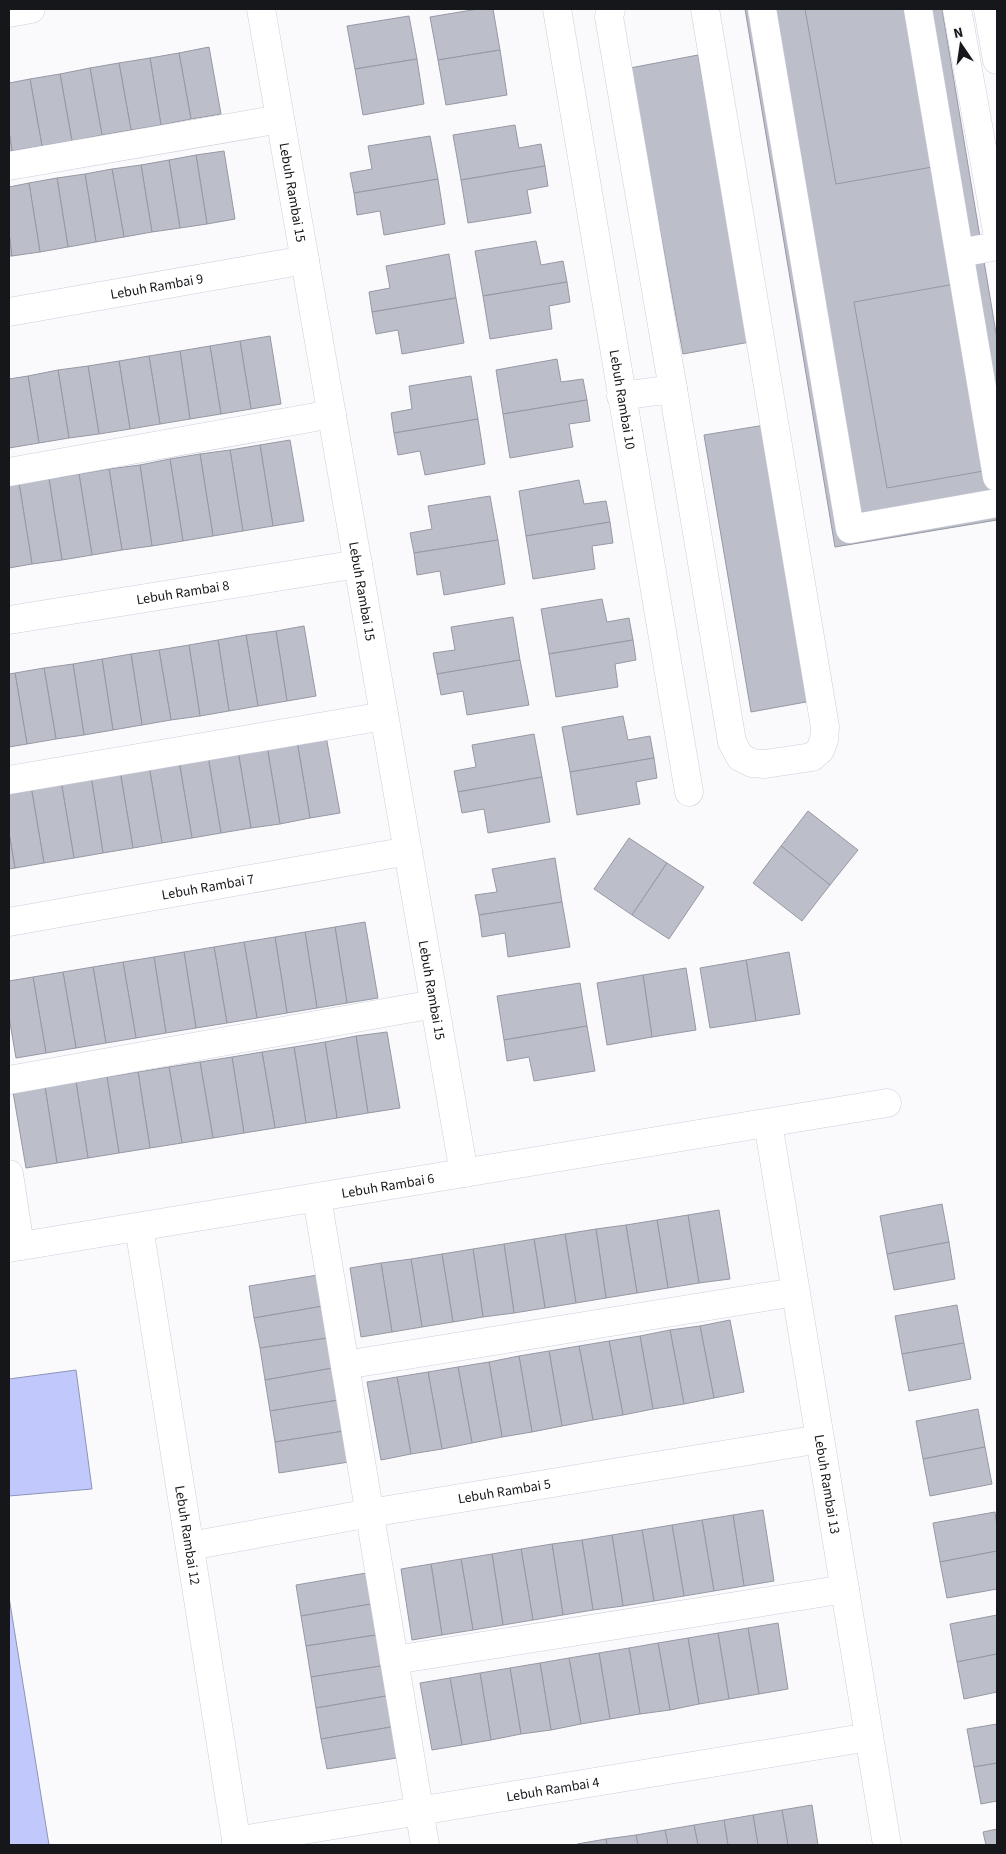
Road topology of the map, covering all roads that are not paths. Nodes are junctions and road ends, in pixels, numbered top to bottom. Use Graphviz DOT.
graph roads {
  1 [pos="31,9"];
  2 [pos="261,9"];
  3 [pos="557,9"];
  4 [pos="611,9"];
  5 [pos="705,9"];
  6 [pos="762,9"];
  7 [pos="918,9"];
  8 [pos="956,9"];
  9 [pos="988,9"];
  10 [pos="9,13"];
  11 [pos="997,60"];
  12 [pos="280,119"];
  13 [pos="9,166"];
  14 [pos="955,224"];
  15 [pos="996,224"];
  16 [pos="997,246"];
  17 [pos="960,253"];
  18 [pos="305,260"];
  19 [pos="9,312"];
  20 [pos="673,389"];
  21 [pos="621,396"];
  22 [pos="332,414"];
  23 [pos="9,472"];
  24 [pos="997,477"];
  25 [pos="997,503"];
  26 [pos="358,564"];
  27 [pos="9,620"];
  28 [pos="384,716"];
  29 [pos="9,780"];
  30 [pos="689,792"];
  31 [pos="408,851"];
  32 [pos="9,922"];
  33 [pos="434,1004"];
  34 [pos="9,1080"];
  35 [pos="887,1104"];
  36 [pos="768,1123"];
  37 [pos="464,1173"];
  38 [pos="9,1174"];
  39 [pos="317,1198"];
  40 [pos="139,1227"];
  41 [pos="14,1247"];
  42 [pos="795,1292"];
  43 [pos="345,1365"];
  44 [pos="820,1439"];
  45 [pos="370,1513"];
  46 [pos="190,1546"];
  47 [pos="845,1589"];
  48 [pos="394,1660"];
  49 [pos="870,1737"];
  50 [pos="419,1812"];
  51 [pos="236,1843"];
  52 [pos="425,1845"];
  53 [pos="887,1845"];
  1 -- 10 [label="street"];
  2 -- 12 [label="street, Lebuh Rambai 15"];
  3 -- 21 [label="street, Lebuh Rambai 10"];
  4 -- 20 [label="street"];
  5 -- 20 [label="street"];
  6 -- 25 [label="street"];
  7 -- 14 [label="street"];
  8 -- 15 [label="street"];
  9 -- 11 [label="street"];
  12 -- 13 [label="street"];
  12 -- 18 [label="street, Lebuh Rambai 15"];
  14 -- 15 [label="street"];
  14 -- 17 [label="street"];
  16 -- 17 [label="street"];
  17 -- 24 [label="street"];
  18 -- 19 [label="street, Lebuh Rambai 9"];
  18 -- 22 [label="street, Lebuh Rambai 15"];
  20 -- 21 [label="street"];
  21 -- 30 [label="street, Lebuh Rambai 10"];
  22 -- 23 [label="street"];
  22 -- 26 [label="street, Lebuh Rambai 15"];
  26 -- 27 [label="street, Lebuh Rambai 8"];
  26 -- 28 [label="street, Lebuh Rambai 15"];
  28 -- 29 [label="street"];
  28 -- 31 [label="street, Lebuh Rambai 15"];
  31 -- 32 [label="street, Lebuh Rambai 7"];
  31 -- 33 [label="street, Lebuh Rambai 15"];
  33 -- 34 [label="street"];
  33 -- 37 [label="street, Lebuh Rambai 15"];
  35 -- 36 [label="street, Lebuh Rambai 6"];
  36 -- 37 [label="street, Lebuh Rambai 6"];
  36 -- 42 [label="street, Lebuh Rambai 13"];
  37 -- 39 [label="street, Lebuh Rambai 6"];
  38 -- 41 [label="street"];
  39 -- 40 [label="street, Lebuh Rambai 6"];
  39 -- 43 [label="street"];
  40 -- 41 [label="street, Lebuh Rambai 6"];
  40 -- 46 [label="street, Lebuh Rambai 12"];
  42 -- 43 [label="street"];
  42 -- 44 [label="street, Lebuh Rambai 13"];
  43 -- 45 [label="street"];
  44 -- 45 [label="street, Lebuh Rambai 5"];
  44 -- 47 [label="street, Lebuh Rambai 13"];
  45 -- 46 [label="street, Lebuh Rambai 5"];
  45 -- 48 [label="street"];
  46 -- 51 [label="street, Lebuh Rambai 12"];
  47 -- 48 [label="street"];
  47 -- 49 [label="street, Lebuh Rambai 13"];
  48 -- 50 [label="street"];
  49 -- 50 [label="street, Lebuh Rambai 4"];
  49 -- 53 [label="street, Lebuh Rambai 13"];
  50 -- 51 [label="street, Lebuh Rambai 4"];
  50 -- 52 [label="street"];
}
